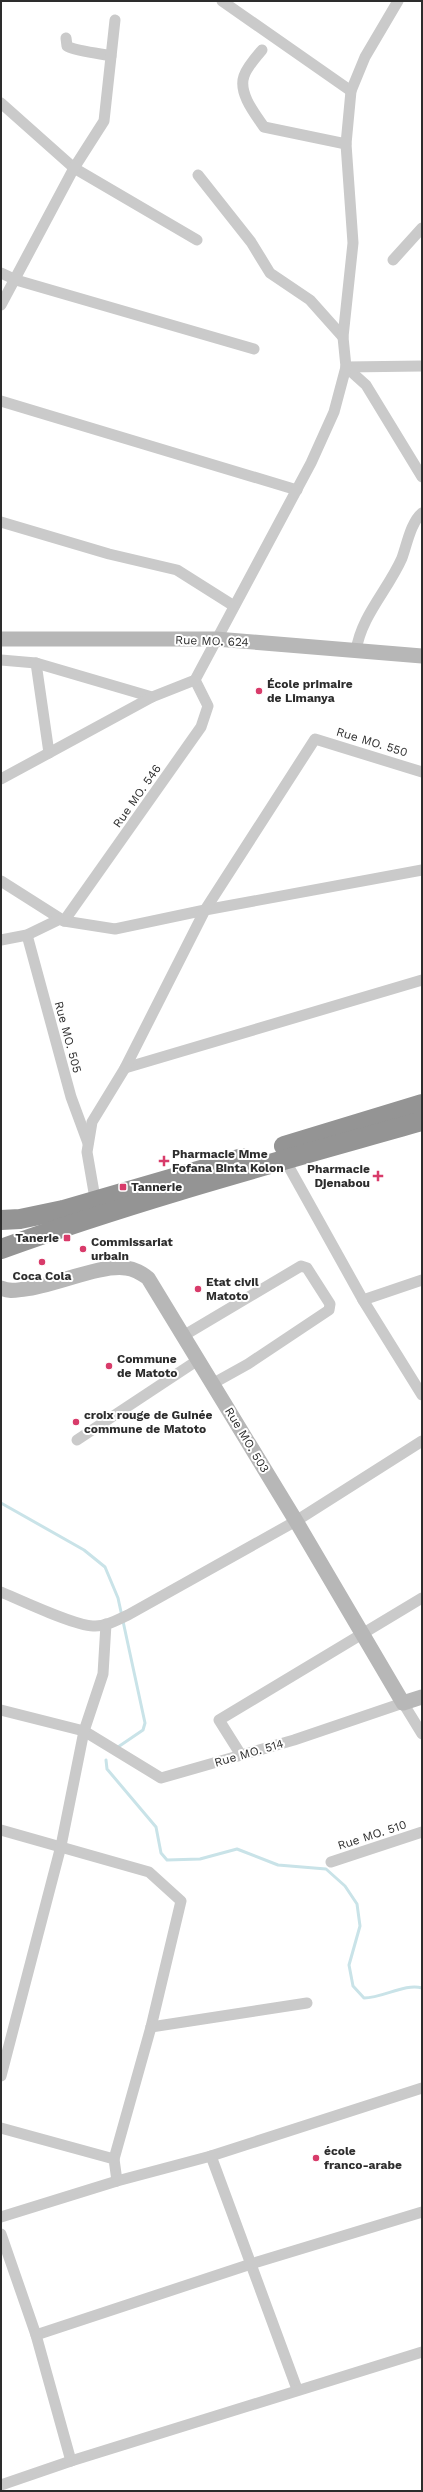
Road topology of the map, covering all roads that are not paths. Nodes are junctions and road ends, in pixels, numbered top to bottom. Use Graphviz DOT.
graph roads {
  1 [pos="222,1"];
  2 [pos="398,1"];
  3 [pos="115,20"];
  4 [pos="66,38"];
  5 [pos="262,50"];
  6 [pos="111,56"];
  7 [pos="351,91"];
  8 [pos="1,104"];
  9 [pos="346,144"];
  10 [pos="74,168"];
  11 [pos="198,176"];
  12 [pos="422,228"];
  13 [pos="197,240"];
  14 [pos="393,260"];
  15 [pos="1,273"];
  16 [pos="16,280"];
  17 [pos="1,305"];
  18 [pos="343,337"];
  19 [pos="254,349"];
  20 [pos="422,366"];
  21 [pos="346,367"];
  22 [pos="1,401"];
  23 [pos="422,477"];
  24 [pos="297,490"];
  25 [pos="422,513"];
  26 [pos="1,522"];
  27 [pos="234,606"];
  28 [pos="1,639"];
  29 [pos="216,639"];
  30 [pos="356,651"];
  31 [pos="422,656"];
  32 [pos="1,660"];
  33 [pos="36,663"];
  34 [pos="195,680"];
  35 [pos="152,697"];
  36 [pos="49,753"];
  37 [pos="422,772"];
  38 [pos="1,779"];
  39 [pos="422,870"];
  40 [pos="1,881"];
  41 [pos="205,910"];
  42 [pos="62,920"];
  43 [pos="27,935"];
  44 [pos="1,940"];
  45 [pos="422,980"];
  46 [pos="125,1068"];
  47 [pos="422,1104"];
  48 [pos="422,1121"];
  49 [pos="89,1144"];
  50 [pos="284,1160"];
  51 [pos="96,1208"];
  52 [pos="1,1220"];
  53 [pos="1,1249"];
  54 [pos="422,1280"];
  55 [pos="1,1288"];
  56 [pos="363,1300"];
  57 [pos="183,1336"];
  58 [pos="198,1360"];
  59 [pos="212,1384"];
  60 [pos="422,1395"];
  61 [pos="77,1440"];
  62 [pos="422,1441"];
  63 [pos="296,1521"];
  64 [pos="1,1592"];
  65 [pos="422,1598"];
  66 [pos="106,1624"];
  67 [pos="361,1634"];
  68 [pos="422,1697"];
  69 [pos="403,1703"];
  70 [pos="1,1710"];
  71 [pos="84,1731"];
  72 [pos="422,1734"];
  73 [pos="241,1754"];
  74 [pos="1,1830"];
  75 [pos="422,1832"];
  76 [pos="61,1846"];
  77 [pos="331,1862"];
  78 [pos="307,2003"];
  79 [pos="151,2027"];
  80 [pos="1,2076"];
  81 [pos="422,2088"];
  82 [pos="1,2128"];
  83 [pos="211,2156"];
  84 [pos="114,2159"];
  85 [pos="117,2181"];
  86 [pos="422,2212"];
  87 [pos="1,2217"];
  88 [pos="1,2234"];
  89 [pos="251,2264"];
  90 [pos="36,2335"];
  91 [pos="422,2352"];
  92 [pos="297,2389"];
  93 [pos="71,2461"];
  94 [pos="1,2485"];
  1 -- 7 [label="street"];
  2 -- 7 [label="street"];
  3 -- 6 [label="street"];
  4 -- 6 [label="street"];
  5 -- 9 [label="street"];
  6 -- 10 [label="street"];
  7 -- 9 [label="street"];
  8 -- 10 [label="street"];
  9 -- 18 [label="street"];
  10 -- 13 [label="street"];
  10 -- 16 [label="street"];
  11 -- 18 [label="street"];
  12 -- 14 [label="street"];
  15 -- 16 [label="street"];
  16 -- 17 [label="street"];
  16 -- 19 [label="street"];
  18 -- 21 [label="street"];
  20 -- 21 [label="street"];
  21 -- 23 [label="street"];
  21 -- 24 [label="street"];
  22 -- 24 [label="street"];
  24 -- 27 [label="street"];
  25 -- 30 [label="street"];
  26 -- 27 [label="street"];
  27 -- 29 [label="street"];
  28 -- 29 [label="street, Rue MO. 624"];
  29 -- 30 [label="street, Rue MO. 624"];
  29 -- 34 [label="street"];
  30 -- 31 [label="street, Rue MO. 624"];
  32 -- 33 [label="street"];
  33 -- 35 [label="street"];
  33 -- 36 [label="street"];
  34 -- 35 [label="street"];
  34 -- 42 [label="street, Rue MO. 546"];
  35 -- 36 [label="street"];
  36 -- 38 [label="street"];
  37 -- 41 [label="street, Rue MO. 550"];
  39 -- 41 [label="street"];
  40 -- 42 [label="street"];
  41 -- 42 [label="street"];
  41 -- 46 [label="street"];
  42 -- 43 [label="street"];
  43 -- 44 [label="street"];
  43 -- 49 [label="street, Rue MO. 505"];
  45 -- 46 [label="street"];
  46 -- 49 [label="street"];
  47 -- 51 [label="highway"];
  48 -- 50 [label="highway"];
  49 -- 51 [label="street"];
  50 -- 51 [label="highway"];
  50 -- 56 [label="street"];
  51 -- 52 [label="highway"];
  51 -- 53 [label="highway"];
  54 -- 56 [label="street"];
  55 -- 57 [label="street, Rue MO. 503"];
  56 -- 60 [label="street"];
  57 -- 58 [label="street, Rue MO. 503"];
  57 -- 59 [label="street"];
  58 -- 59 [label="street, Rue MO. 503"];
  58 -- 61 [label="street"];
  59 -- 63 [label="street, Rue MO. 503"];
  62 -- 63 [label="street"];
  63 -- 66 [label="street"];
  63 -- 67 [label="street, Rue MO. 503"];
  64 -- 66 [label="street"];
  65 -- 67 [label="street"];
  66 -- 71 [label="street"];
  67 -- 69 [label="street, Rue MO. 503"];
  67 -- 73 [label="street"];
  68 -- 69 [label="street, Rue MO. 514"];
  69 -- 72 [label="street, Rue MO. 503"];
  69 -- 73 [label="street, Rue MO. 514"];
  70 -- 71 [label="street, Rue MO. 514"];
  71 -- 73 [label="street, Rue MO. 514"];
  71 -- 76 [label="street"];
  74 -- 76 [label="street"];
  75 -- 77 [label="street, Rue MO. 510"];
  76 -- 79 [label="street"];
  76 -- 80 [label="street"];
  78 -- 79 [label="street"];
  79 -- 84 [label="street"];
  81 -- 83 [label="street"];
  82 -- 84 [label="street"];
  83 -- 85 [label="street"];
  83 -- 89 [label="street"];
  84 -- 85 [label="street"];
  85 -- 87 [label="street"];
  86 -- 89 [label="street"];
  88 -- 90 [label="street"];
  89 -- 90 [label="street"];
  89 -- 92 [label="street"];
  90 -- 93 [label="street"];
  91 -- 92 [label="street"];
  92 -- 93 [label="street"];
  93 -- 94 [label="street"];
}
